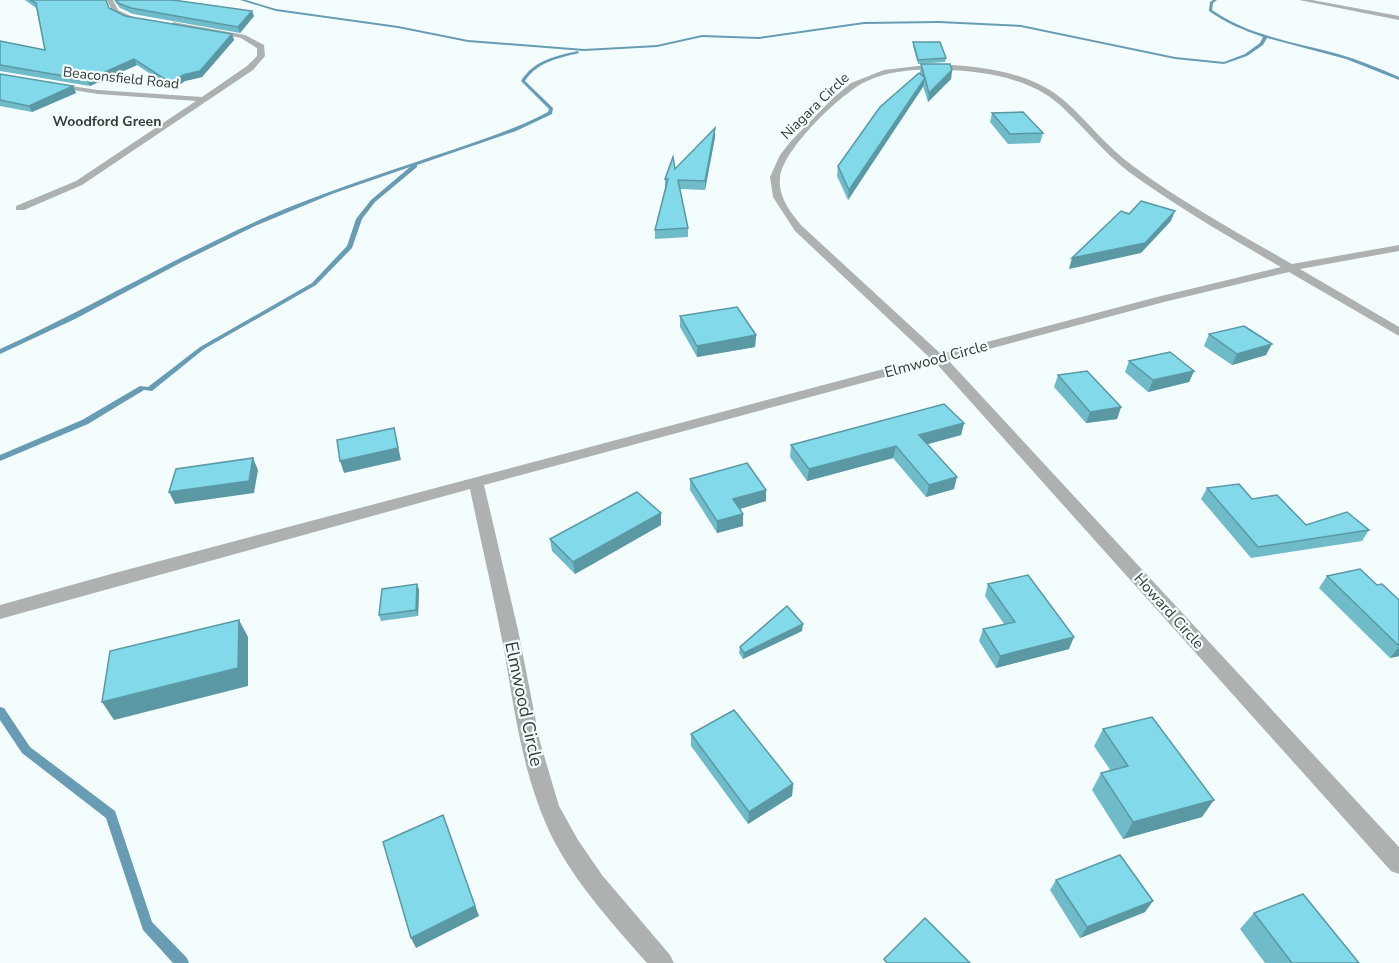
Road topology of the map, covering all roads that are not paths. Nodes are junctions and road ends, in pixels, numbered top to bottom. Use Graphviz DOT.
graph roads {
  1 [pos="110,0"];
  2 [pos="1302,0"];
  3 [pos="1399,18"];
  4 [pos="137,19"];
  5 [pos="161,22"];
  6 [pos="43,83"];
  7 [pos="203,99"];
  8 [pos="20,208"];
  9 [pos="1399,248"];
  10 [pos="1294,267"];
  11 [pos="1399,332"];
  12 [pos="939,358"];
  13 [pos="476,482"];
  14 [pos="0,612"];
  15 [pos="1399,863"];
  16 [pos="662,963"];
  1 -- 4 [label="street"];
  2 -- 3 [label="street"];
  5 -- 7 [label="street"];
  6 -- 7 [label="street, Beaconsfield Road"];
  7 -- 8 [label="street"];
  9 -- 10 [label="street, Elmwood Circle"];
  10 -- 11 [label="street, Niagara Circle"];
  10 -- 12 [label="street, Elmwood Circle"];
  10 -- 12 [label="street, Niagara Circle"];
  12 -- 13 [label="street, Elmwood Circle"];
  12 -- 15 [label="street, Howard Circle"];
  13 -- 14 [label="street, Elmwood Circle"];
  13 -- 16 [label="street, Elmwood Circle"];
}
